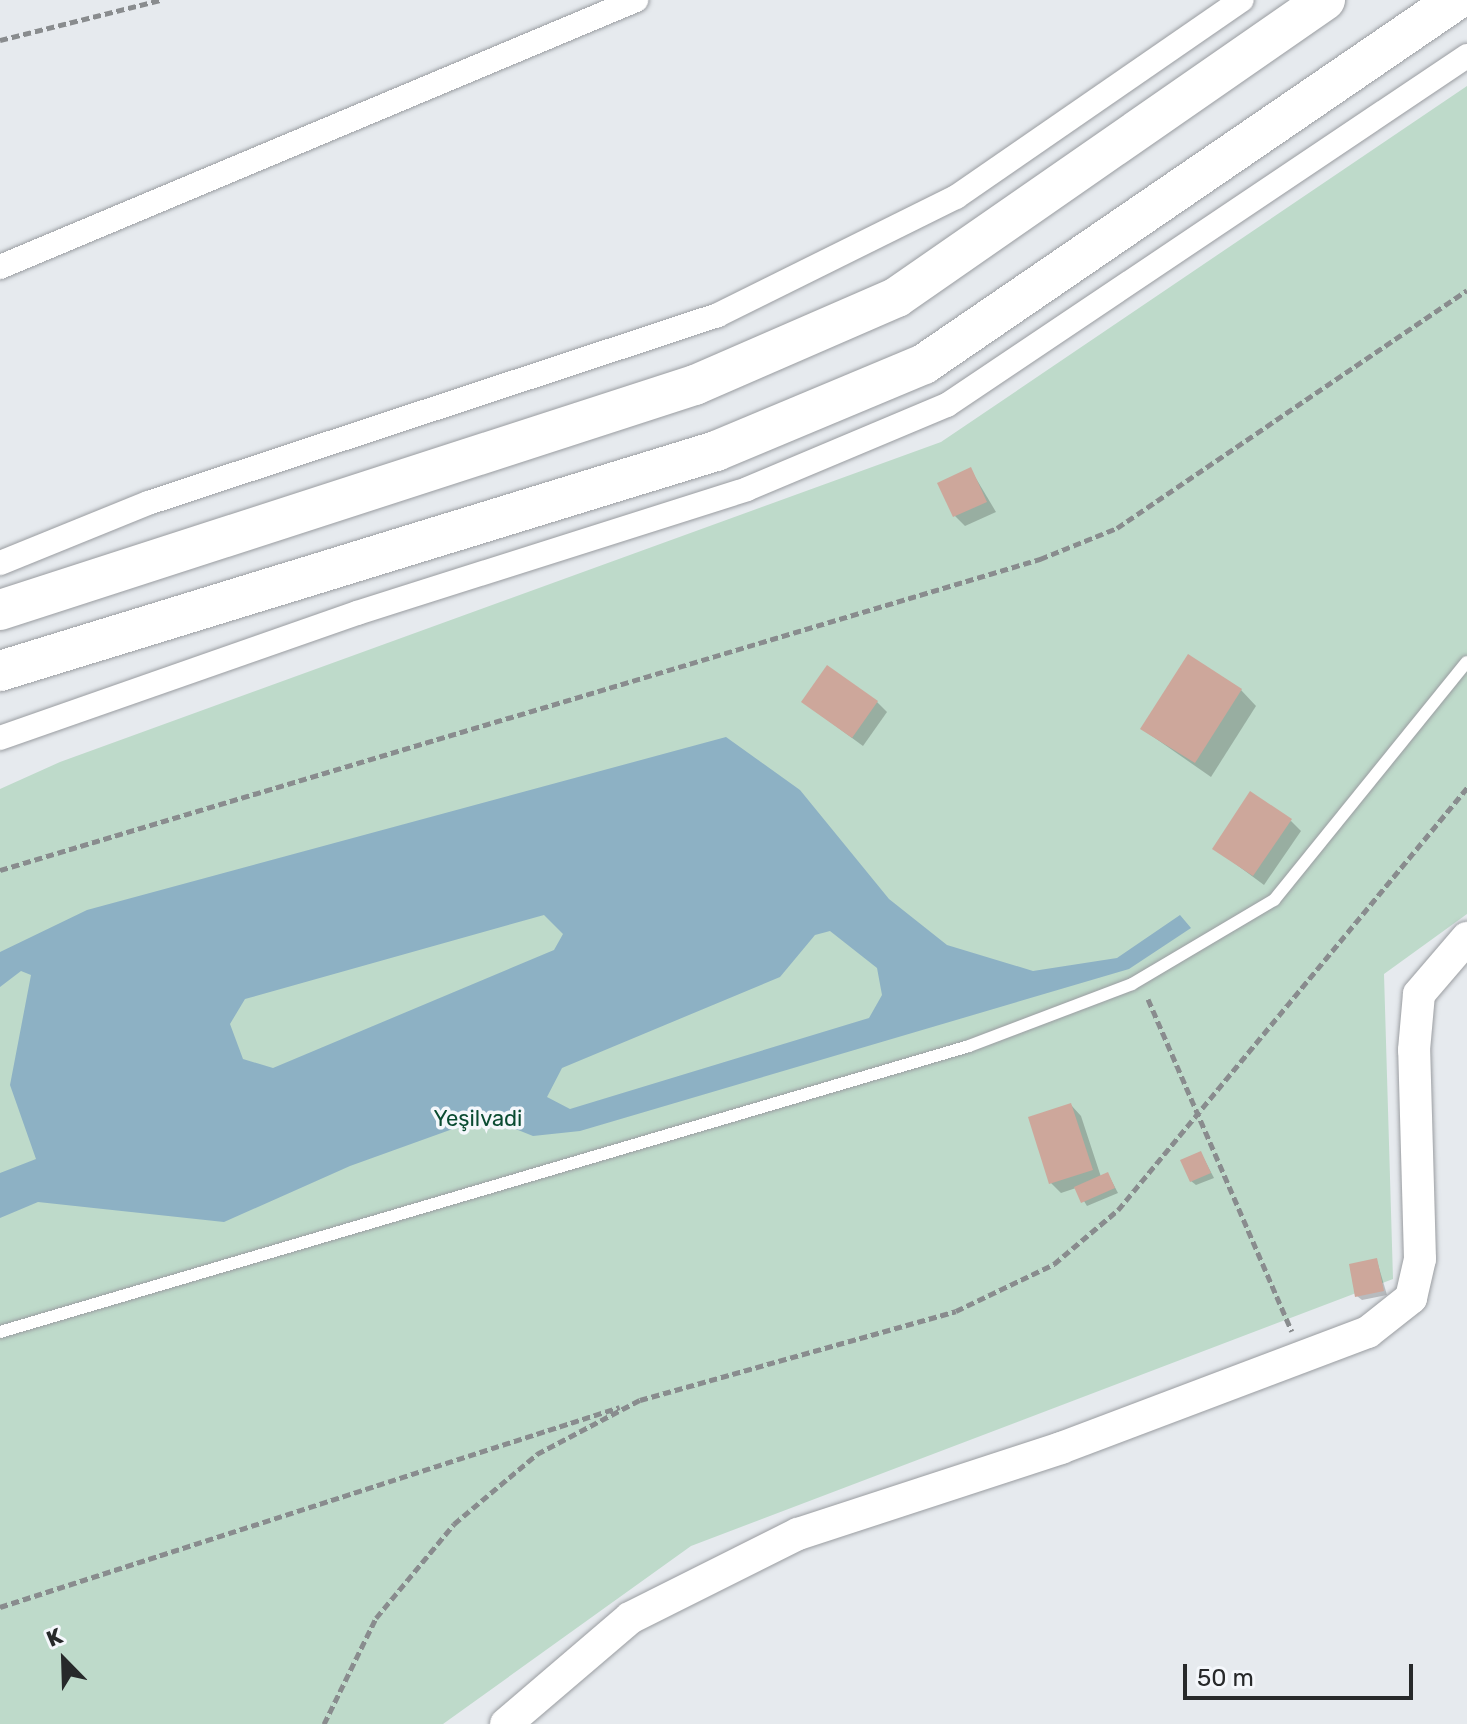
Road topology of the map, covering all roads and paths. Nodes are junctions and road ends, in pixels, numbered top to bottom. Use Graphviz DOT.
graph roads {
  1 [pos="160,0"];
  2 [pos="636,0"];
  3 [pos="1242,0"];
  4 [pos="1325,0"];
  5 [pos="1456,0"];
  6 [pos="0,40"];
  7 [pos="1467,56"];
  8 [pos="0,267"];
  9 [pos="1467,290"];
  10 [pos="0,563"];
  11 [pos="0,610"];
  12 [pos="1467,662"];
  13 [pos="0,671"];
  14 [pos="0,738"];
  15 [pos="1467,788"];
  16 [pos="0,870"];
  17 [pos="1467,938"];
  18 [pos="1140,979"];
  19 [pos="1198,1114"];
  20 [pos="0,1332"];
  21 [pos="1302,1355"];
  22 [pos="635,1402"];
  23 [pos="0,1607"];
  24 [pos="324,1724"];
  25 [pos="506,1724"];
  1 -- 6 [label="path"];
  2 -- 8 [label="street"];
  3 -- 10 [label="street"];
  4 -- 11 [label="main road"];
  5 -- 13 [label="main road"];
  7 -- 14 [label="street"];
  9 -- 16 [label="path"];
  12 -- 18 [label="lane"];
  15 -- 19 [label="path"];
  17 -- 21 [label="street"];
  18 -- 19 [label="path"];
  18 -- 20 [label="lane"];
  19 -- 21 [label="path"];
  19 -- 22 [label="path"];
  21 -- 25 [label="street"];
  22 -- 23 [label="path"];
  22 -- 24 [label="path"];
}
